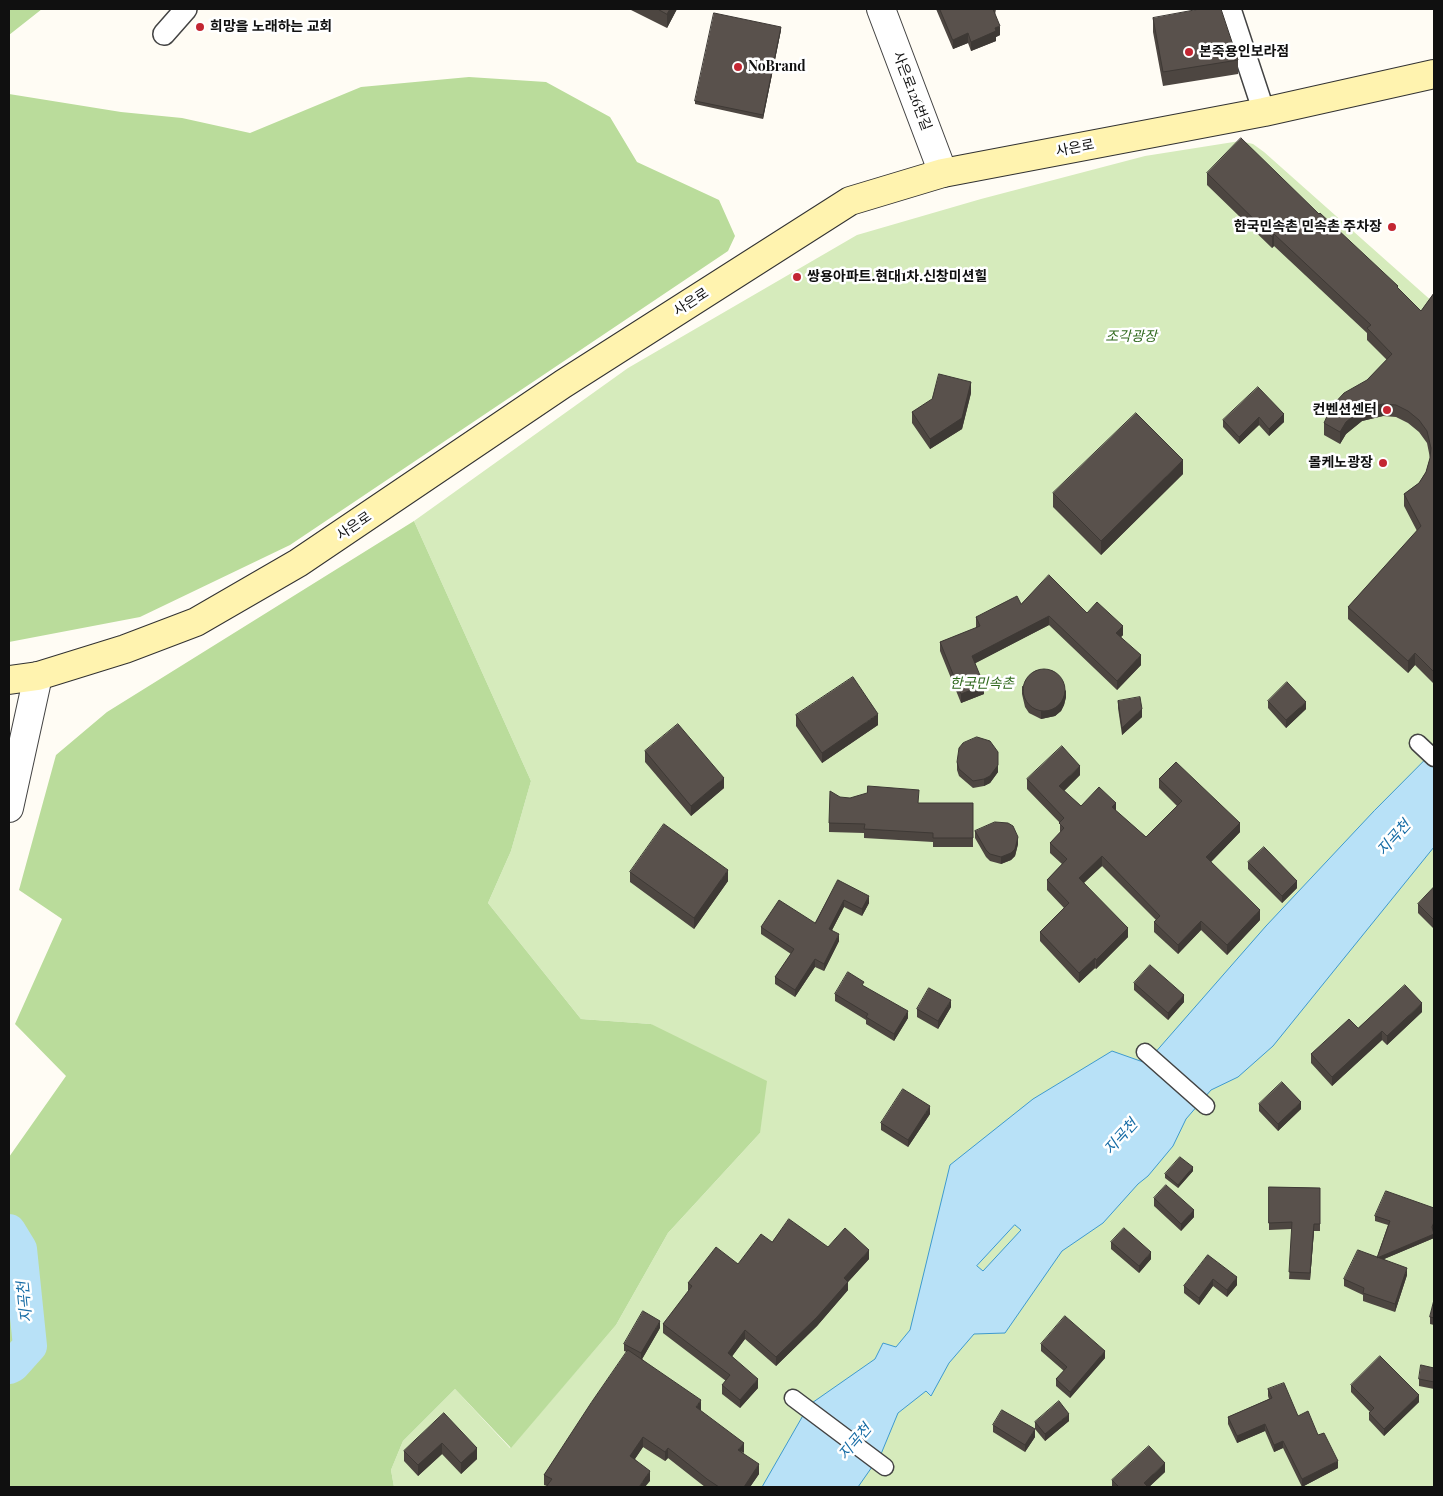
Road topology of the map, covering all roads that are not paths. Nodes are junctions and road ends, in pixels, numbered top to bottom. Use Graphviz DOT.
graph roads {
  1 [pos="186,9"];
  2 [pos="881,9"];
  3 [pos="1230,9"];
  4 [pos="164,34"];
  5 [pos="1434,74"];
  6 [pos="1264,112"];
  7 [pos="943,173"];
  8 [pos="38,676"];
  9 [pos="9,680"];
  10 [pos="1418,743"];
  11 [pos="1434,758"];
  12 [pos="9,808"];
  13 [pos="1145,1052"];
  14 [pos="1206,1106"];
  15 [pos="793,1398"];
  16 [pos="885,1467"];
  1 -- 4 [label="street"];
  2 -- 7 [label="street, 사은로126번길"];
  3 -- 6 [label="street"];
  5 -- 6 [label="main road, 사은로"];
  6 -- 7 [label="main road, 사은로"];
  7 -- 8 [label="main road, 사은로"];
  8 -- 9 [label="main road, 사은로"];
  8 -- 12 [label="street"];
  10 -- 11 [label="street"];
  13 -- 14 [label="street"];
  15 -- 16 [label="street"];
}
